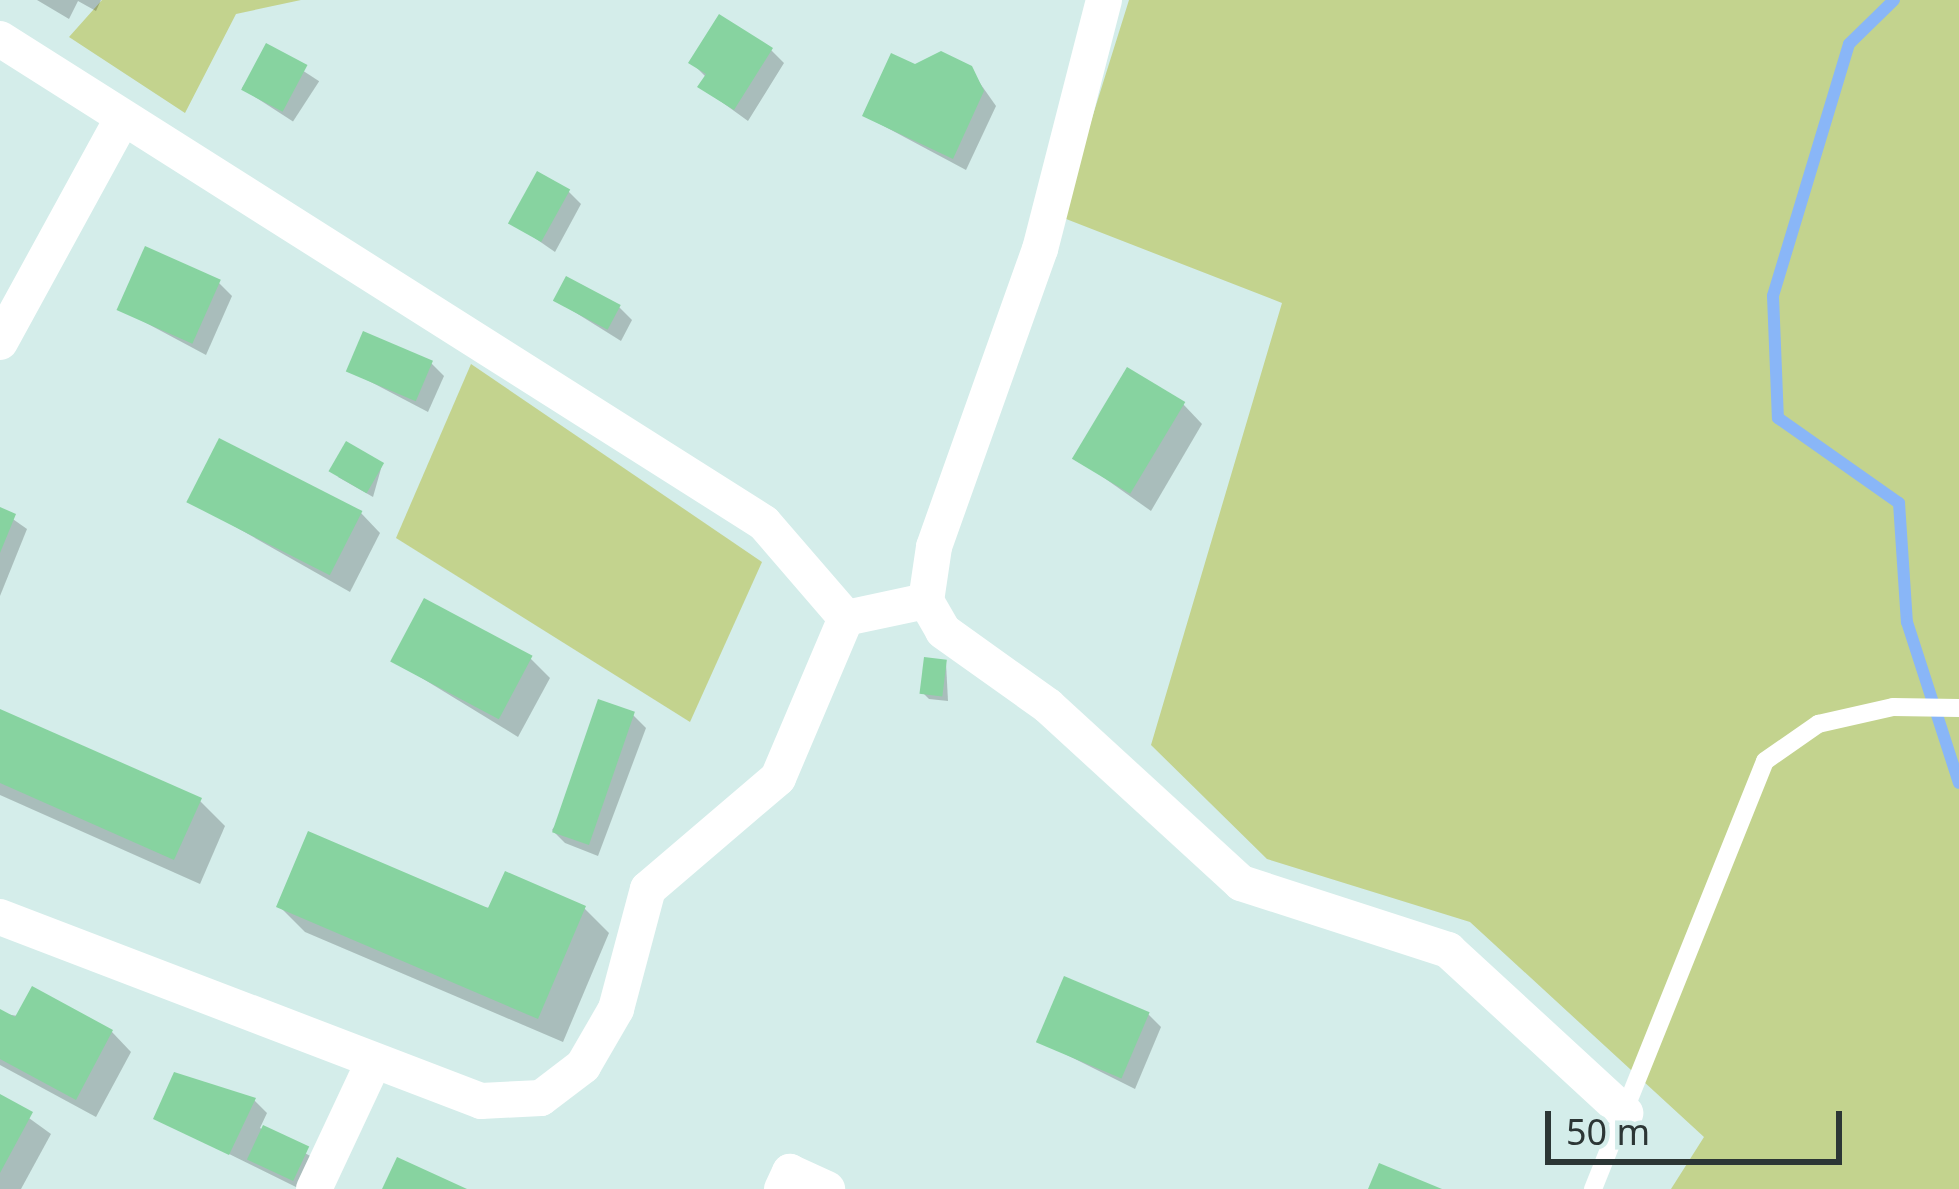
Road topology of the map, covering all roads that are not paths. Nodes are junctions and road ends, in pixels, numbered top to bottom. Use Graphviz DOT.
graph roads {
  1 [pos="1104,0"];
  2 [pos="0,39"];
  3 [pos="123,117"];
  4 [pos="0,342"];
  5 [pos="926,602"];
  6 [pos="846,618"];
  7 [pos="1959,708"];
  8 [pos="0,916"];
  9 [pos="374,1061"];
  10 [pos="1625,1113"];
  11 [pos="314,1189"];
  12 [pos="782,1189"];
  13 [pos="827,1189"];
  14 [pos="1593,1189"];
  1 -- 5 [label="street"];
  2 -- 3 [label="street"];
  3 -- 4 [label="street"];
  3 -- 6 [label="street"];
  5 -- 6 [label="street"];
  5 -- 10 [label="street"];
  6 -- 9 [label="street"];
  7 -- 10 [label="lane"];
  8 -- 9 [label="street"];
  9 -- 11 [label="street"];
  10 -- 14 [label="lane"];
  12 -- 13 [label="street"];
}
